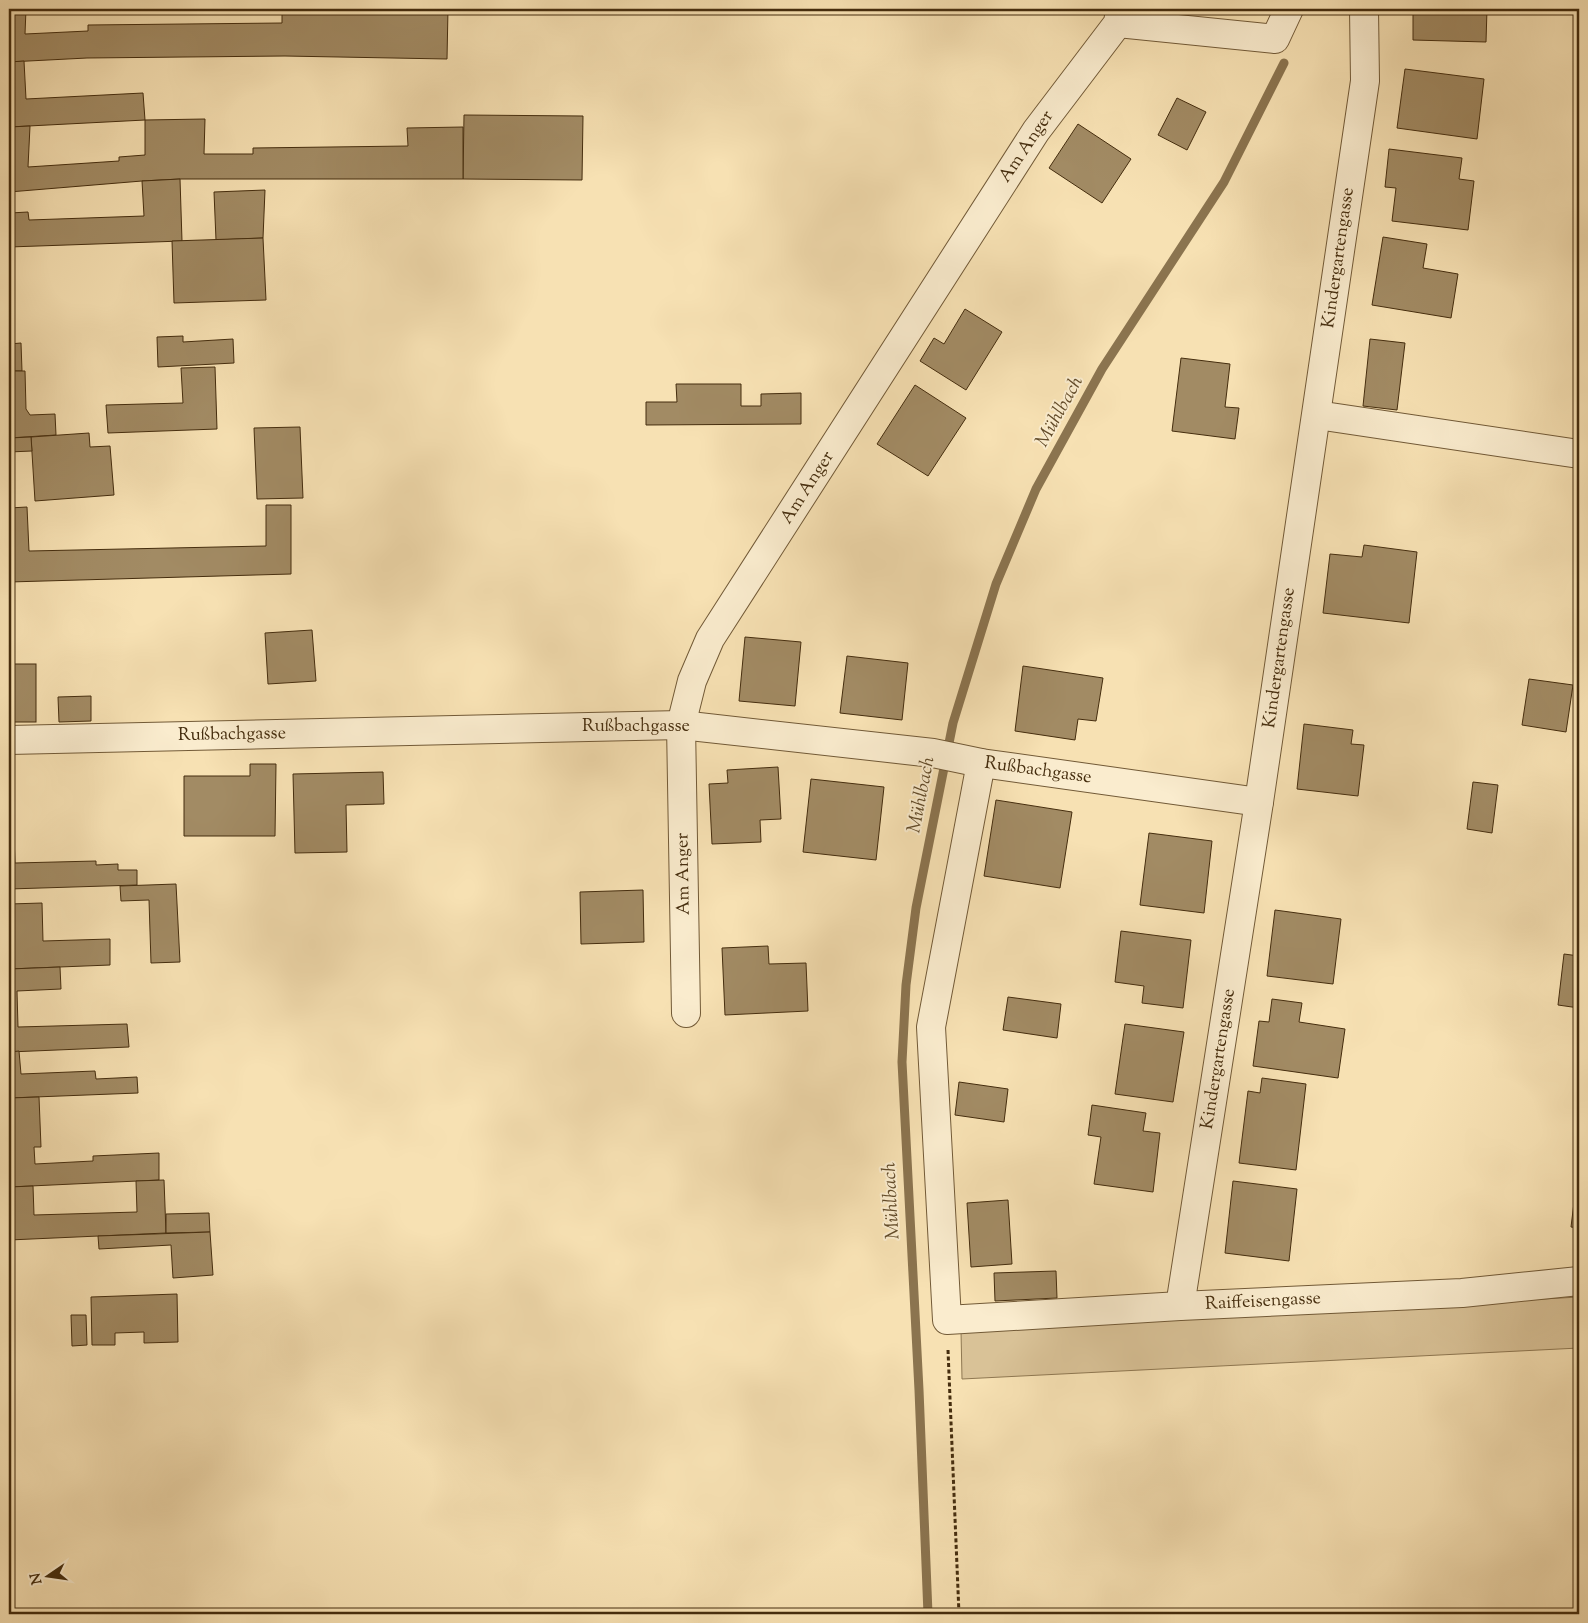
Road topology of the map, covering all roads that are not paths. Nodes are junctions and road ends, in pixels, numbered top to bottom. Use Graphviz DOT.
graph roads {
  1 [pos="1289,9"];
  2 [pos="1364,9"];
  3 [pos="1119,16"];
  4 [pos="1317,415"];
  5 [pos="1579,454"];
  6 [pos="681,725"];
  7 [pos="9,740"];
  8 [pos="976,762"];
  9 [pos="1259,802"];
  10 [pos="686,1013"];
  11 [pos="1579,1281"];
  12 [pos="1180,1306"];
  1 -- 3 [label="street, Am Anger"];
  2 -- 4 [label="street, Kindergartengasse"];
  3 -- 6 [label="street, Am Anger"];
  4 -- 5 [label="street"];
  4 -- 9 [label="street, Kindergartengasse"];
  6 -- 7 [label="street, Rußbachgasse"];
  6 -- 8 [label="street, Rußbachgasse"];
  6 -- 10 [label="street, Am Anger"];
  8 -- 9 [label="street, Rußbachgasse"];
  8 -- 12 [label="street, Raiffeisengasse"];
  9 -- 12 [label="street, Kindergartengasse"];
  11 -- 12 [label="street, Raiffeisengasse"];
}
